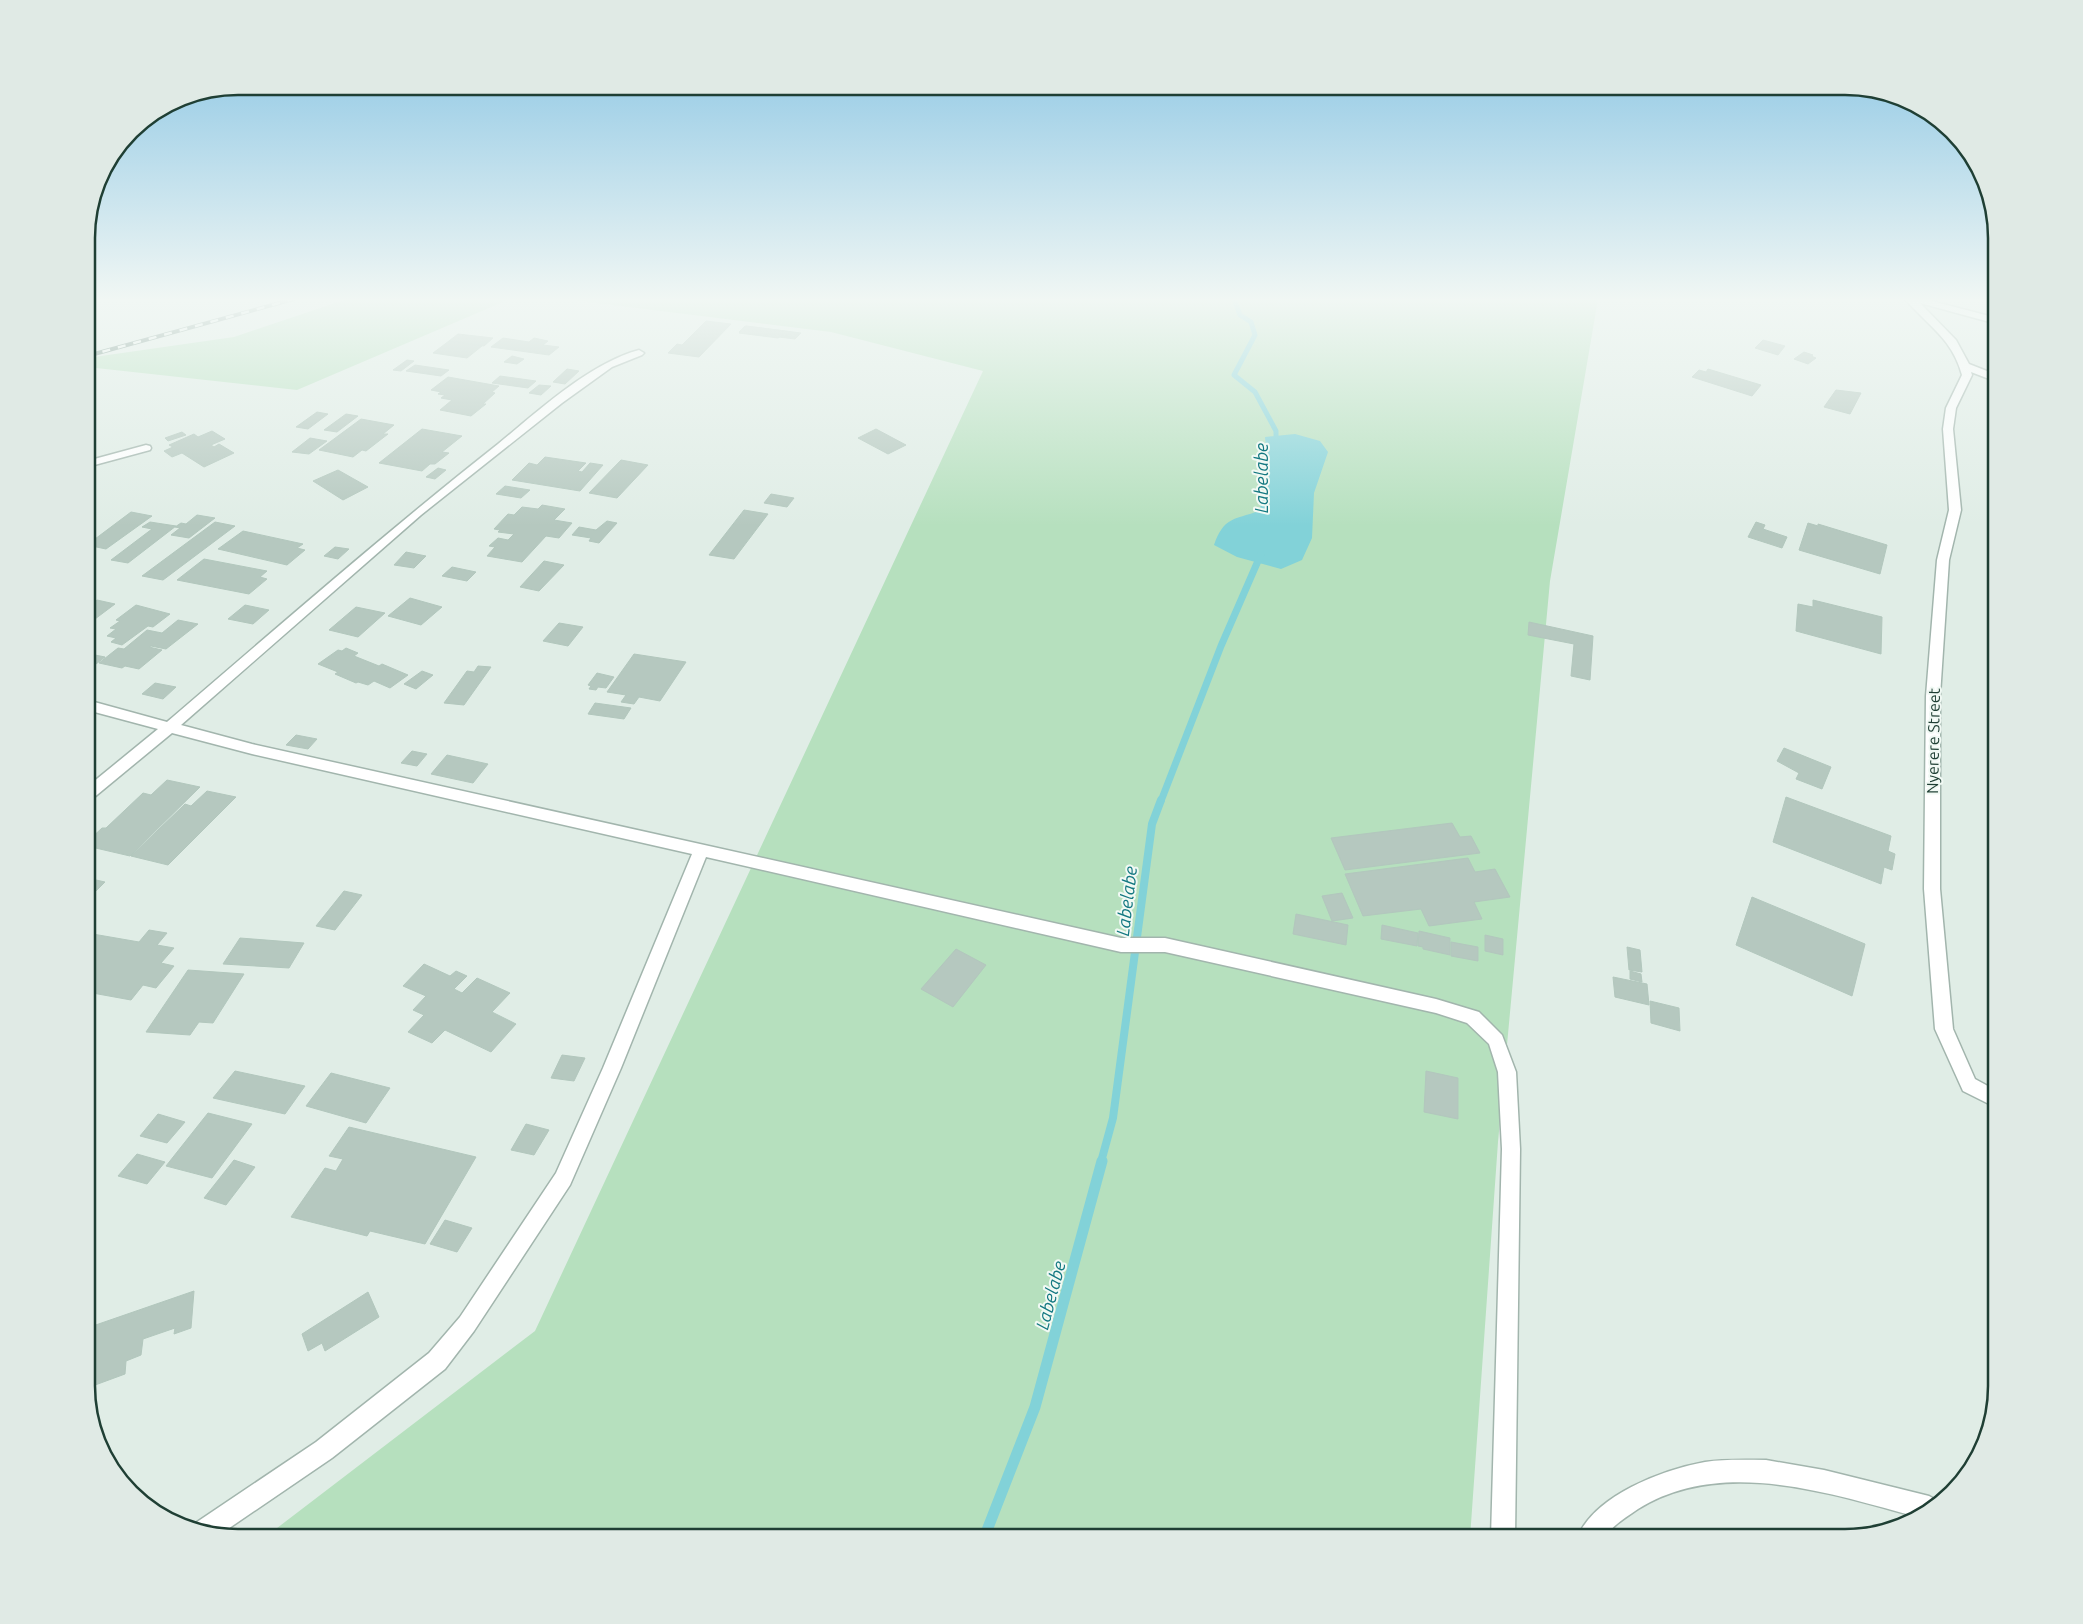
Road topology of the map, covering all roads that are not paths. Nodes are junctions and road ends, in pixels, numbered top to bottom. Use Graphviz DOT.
graph roads {
  1 [pos="595,375"];
  2 [pos="1967,375"];
  3 [pos="146,448"];
  4 [pos="95,462"];
  5 [pos="95,707"];
  6 [pos="170,728"];
  7 [pos="95,788"];
  8 [pos="702,850"];
  9 [pos="1988,1095"];
  10 [pos="1922,1506"];
  11 [pos="211,1526"];
  12 [pos="1503,1529"];
  13 [pos="1596,1529"];
  1 -- 6 [label="street"];
  2 -- 9 [label="street, Nyerere Street"];
  3 -- 4 [label="street"];
  5 -- 6 [label="street"];
  6 -- 7 [label="street"];
  6 -- 8 [label="street"];
  8 -- 11 [label="street"];
  8 -- 12 [label="street"];
  10 -- 13 [label="street"];
}
